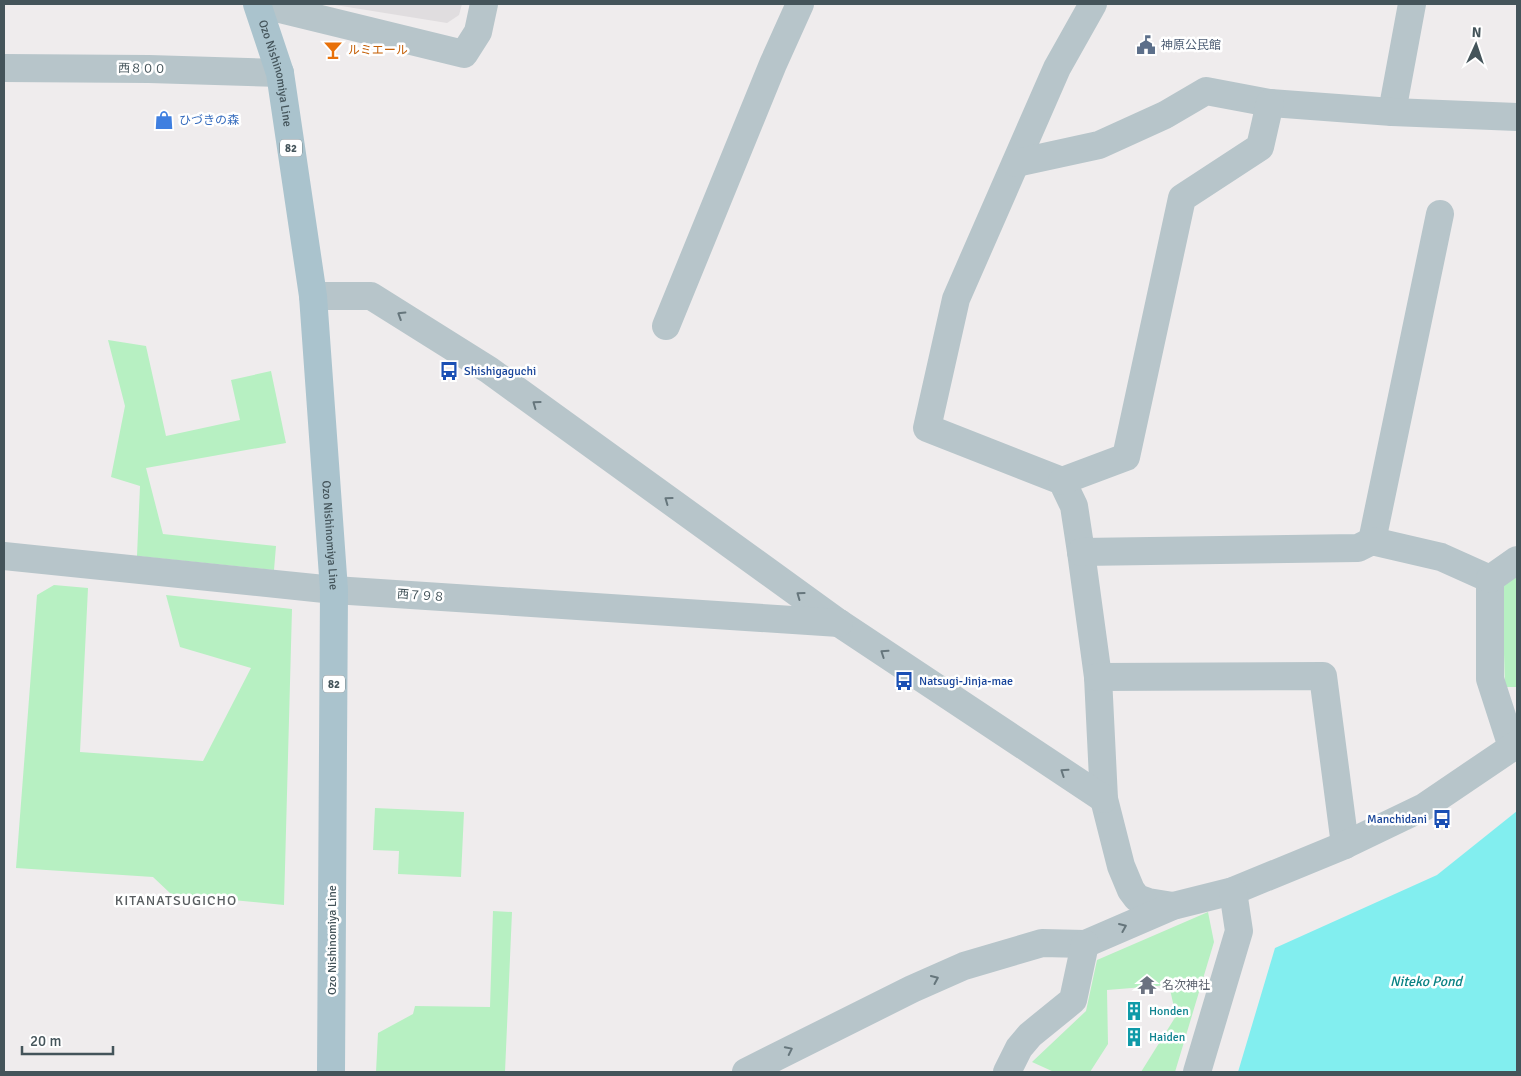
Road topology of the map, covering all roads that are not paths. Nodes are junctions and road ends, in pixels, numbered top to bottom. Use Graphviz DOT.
graph roads {
  1 [pos="258,4"];
  2 [pos="484,4"];
  3 [pos="800,4"];
  4 [pos="1092,4"];
  5 [pos="1412,4"];
  6 [pos="4,68"];
  7 [pos="280,73"];
  8 [pos="1270,103"];
  9 [pos="1392,112"];
  10 [pos="1517,117"];
  11 [pos="1016,163"];
  12 [pos="1440,214"];
  13 [pos="313,296"];
  14 [pos="666,326"];
  15 [pos="1062,481"];
  16 [pos="1372,541"];
  17 [pos="1081,552"];
  18 [pos="4,556"];
  19 [pos="1517,560"];
  20 [pos="1490,579"];
  21 [pos="334,590"];
  22 [pos="839,624"];
  23 [pos="1098,677"];
  24 [pos="1514,746"];
  25 [pos="1104,799"];
  26 [pos="1345,844"];
  27 [pos="1233,891"];
  28 [pos="1173,906"];
  29 [pos="1085,944"];
  30 [pos="759,1069"];
  31 [pos="332,1072"];
  32 [pos="1007,1072"];
  33 [pos="1197,1072"];
  1 -- 2 [label="street"];
  1 -- 7 [label="main road, Ozo Nishinomiya Line / 82"];
  3 -- 14 [label="street"];
  4 -- 11 [label="street"];
  5 -- 9 [label="street"];
  6 -- 7 [label="street, 西８００"];
  7 -- 13 [label="main road, Ozo Nishinomiya Line / 82"];
  8 -- 9 [label="street"];
  8 -- 11 [label="street"];
  8 -- 15 [label="street"];
  9 -- 10 [label="street"];
  11 -- 15 [label="street"];
  12 -- 16 [label="street"];
  13 -- 21 [label="main road, Ozo Nishinomiya Line / 82"];
  22 -- 13 [label="street, one-way"];
  15 -- 17 [label="street"];
  16 -- 17 [label="street"];
  16 -- 20 [label="street"];
  17 -- 23 [label="street"];
  18 -- 21 [label="street, 西７９８"];
  19 -- 20 [label="street"];
  20 -- 24 [label="street"];
  21 -- 22 [label="street, 西７９８"];
  21 -- 31 [label="main road, Ozo Nishinomiya Line / 82"];
  25 -- 22 [label="street, one-way"];
  23 -- 25 [label="street"];
  23 -- 26 [label="street"];
  24 -- 26 [label="street"];
  25 -- 28 [label="street"];
  26 -- 27 [label="street"];
  27 -- 28 [label="street"];
  27 -- 33 [label="street"];
  29 -- 28 [label="street, one-way"];
  30 -- 29 [label="street, one-way"];
  29 -- 32 [label="street"];
}
